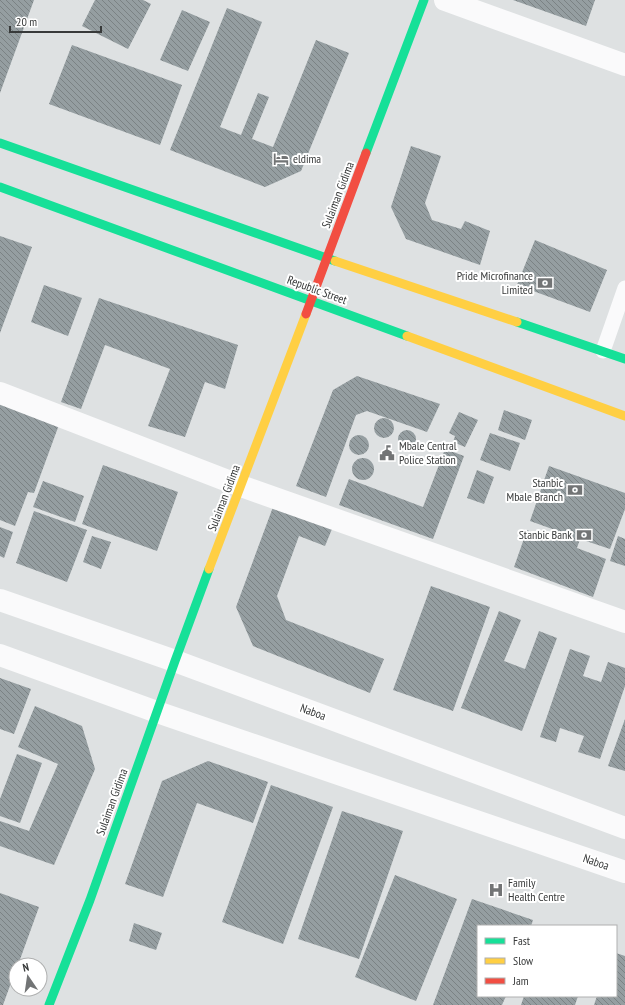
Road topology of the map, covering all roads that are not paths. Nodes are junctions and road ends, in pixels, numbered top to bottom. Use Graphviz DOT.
graph roads {
  1 [pos="424,0"];
  2 [pos="445,0"];
  3 [pos="625,65"];
  4 [pos="0,143"];
  5 [pos="0,187"];
  6 [pos="327,258"];
  7 [pos="625,288"];
  8 [pos="311,301"];
  9 [pos="602,351"];
  10 [pos="625,359"];
  11 [pos="0,393"];
  12 [pos="625,416"];
  13 [pos="241,486"];
  14 [pos="0,600"];
  15 [pos="625,622"];
  16 [pos="0,655"];
  17 [pos="175,661"];
  18 [pos="157,712"];
  19 [pos="625,828"];
  20 [pos="625,872"];
  21 [pos="49,1005"];
  1 -- 6 [label="main road, Sulaiman Gidima"];
  2 -- 3 [label="street"];
  4 -- 6 [label="main road"];
  5 -- 8 [label="main road, Republic Street"];
  6 -- 8 [label="main road, Sulaiman Gidima"];
  6 -- 9 [label="main road"];
  7 -- 9 [label="lane"];
  8 -- 12 [label="main road, Republic Street"];
  8 -- 13 [label="main road, Sulaiman Gidima"];
  9 -- 10 [label="main road"];
  11 -- 13 [label="street"];
  13 -- 15 [label="street"];
  13 -- 17 [label="main road, Sulaiman Gidima"];
  14 -- 17 [label="street, Naboa"];
  16 -- 18 [label="street, Naboa"];
  17 -- 18 [label="main road, Sulaiman Gidima"];
  17 -- 19 [label="street, Naboa"];
  18 -- 20 [label="street, Naboa"];
  18 -- 21 [label="main road, Sulaiman Gidima"];
}
